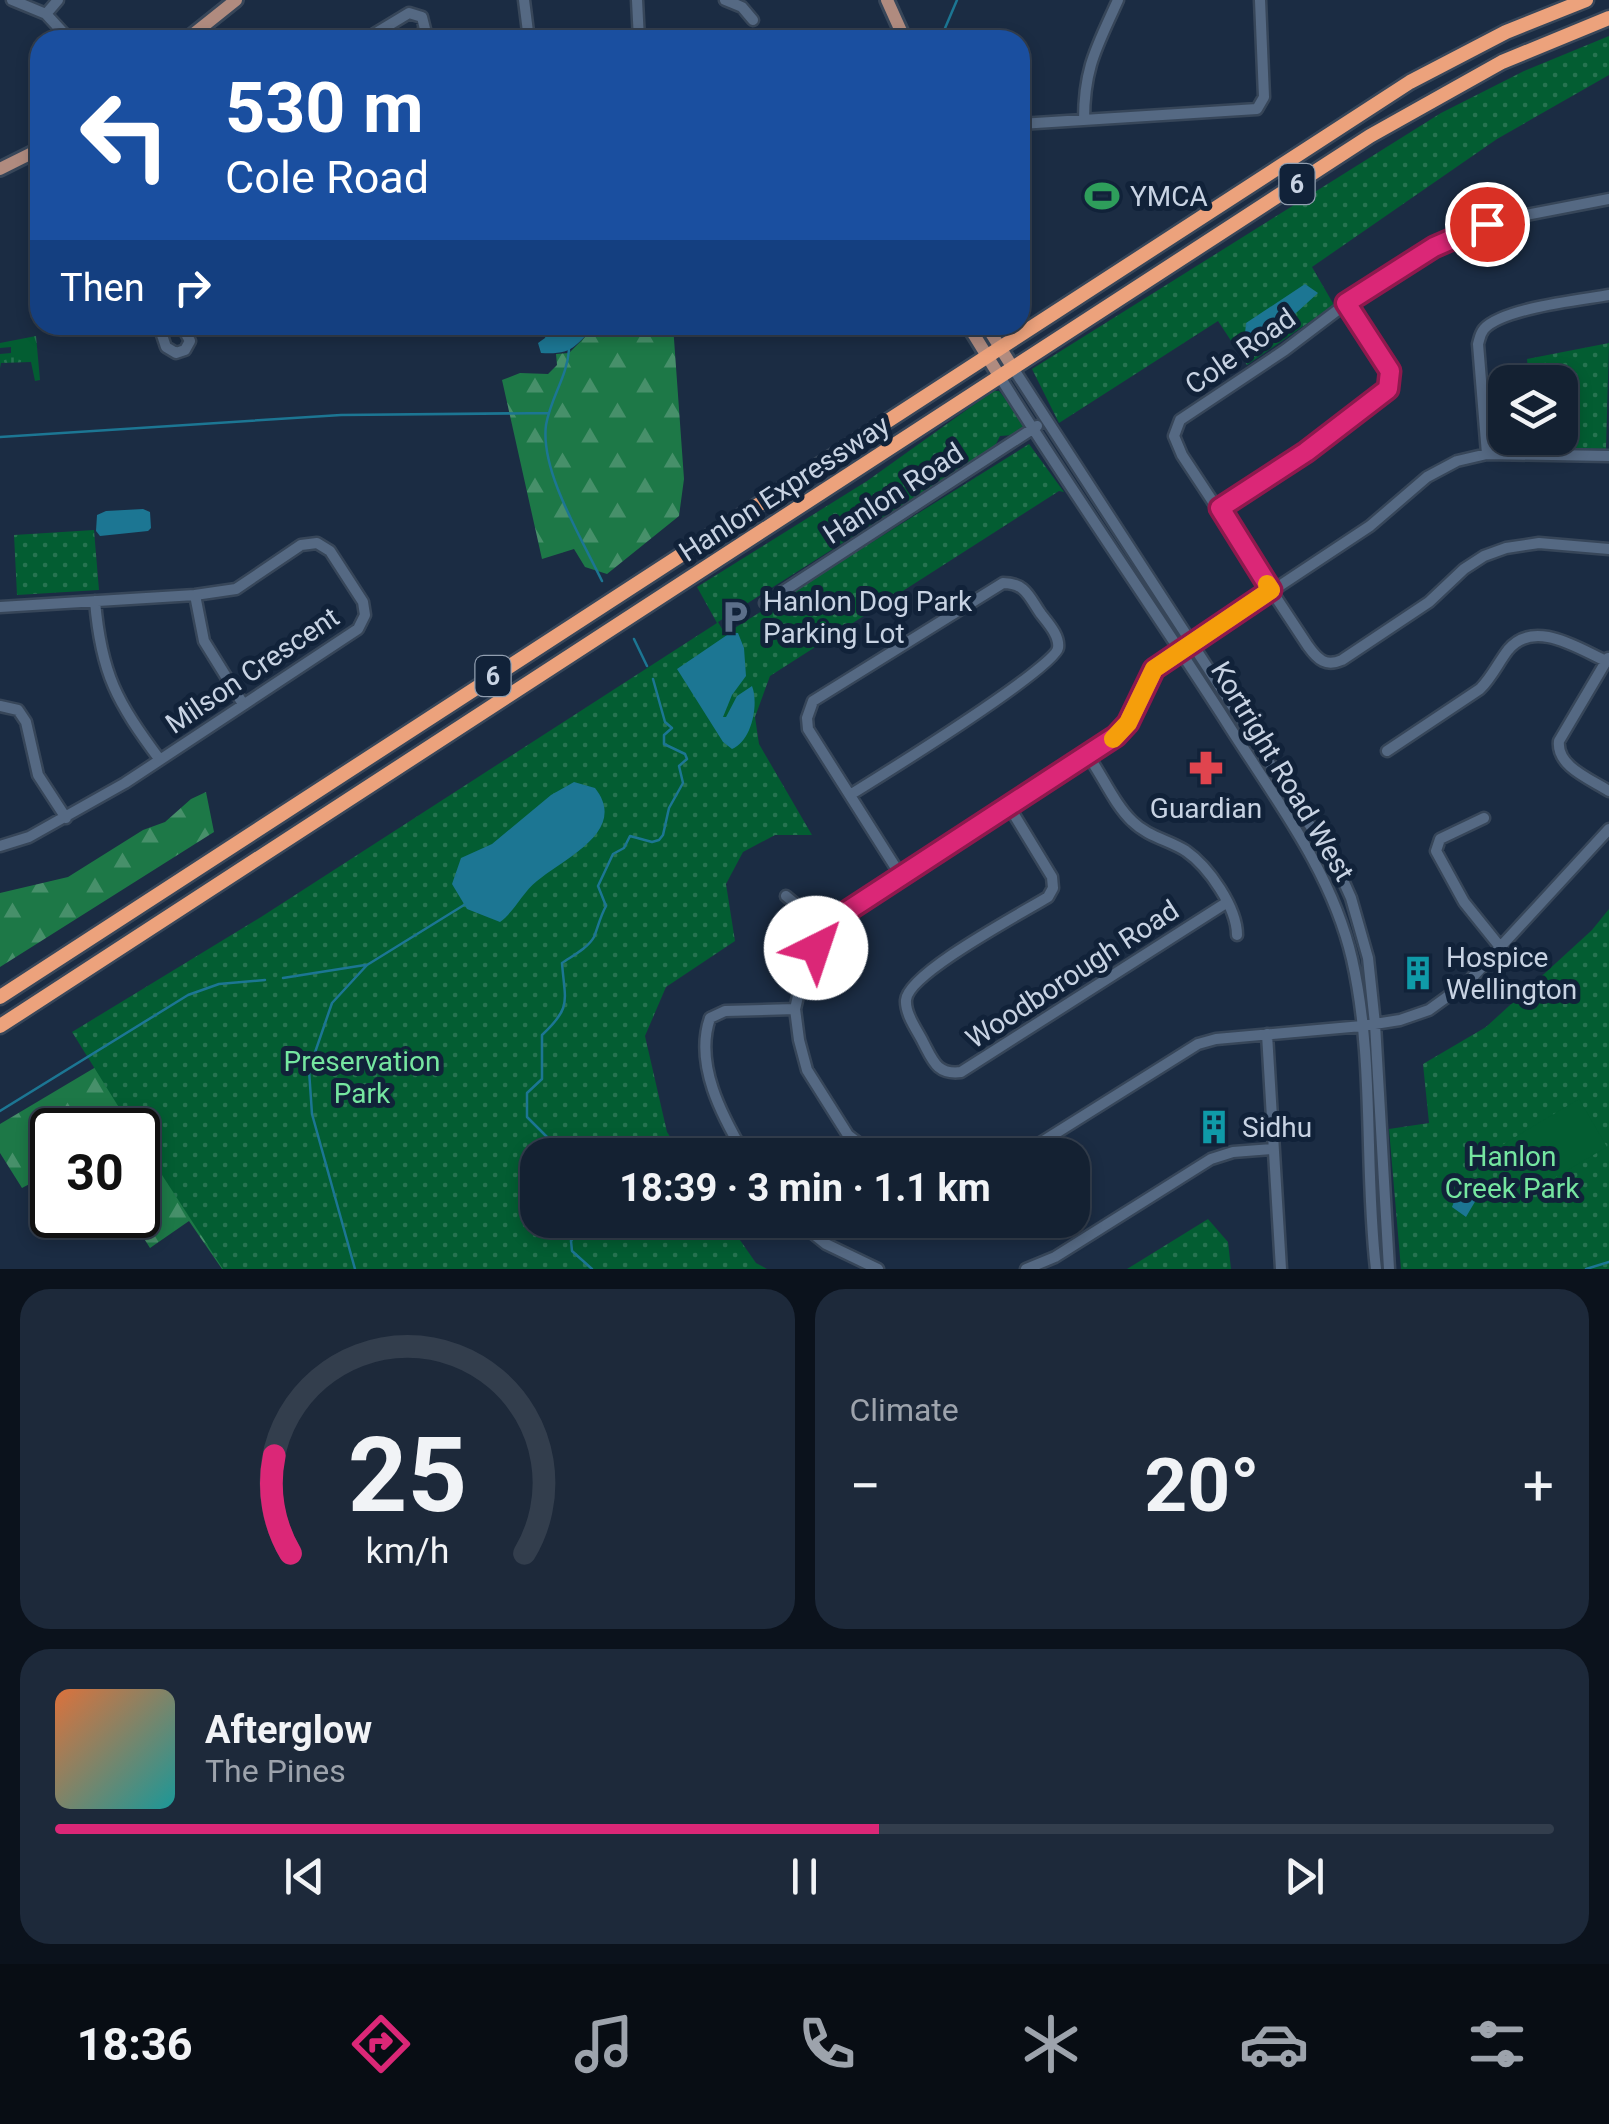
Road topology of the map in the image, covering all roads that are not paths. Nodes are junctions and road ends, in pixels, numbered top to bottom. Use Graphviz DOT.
graph roads {
  1 [pos="12,0"];
  2 [pos="58,0"];
  3 [pos="236,0"];
  4 [pos="524,0"];
  5 [pos="637,0"];
  6 [pos="725,0"];
  7 [pos="888,0"];
  8 [pos="1118,0"];
  9 [pos="1260,0"];
  10 [pos="1586,0"];
  11 [pos="46,14"];
  12 [pos="1609,18"];
  13 [pos="753,20"];
  14 [pos="61,30"];
  15 [pos="198,30"];
  16 [pos="384,30"];
  17 [pos="424,30"];
  18 [pos="528,30"];
  19 [pos="638,30"];
  20 [pos="902,30"];
  21 [pos="1084,120"];
  22 [pos="1030,123"];
  23 [pos="30,155"];
  24 [pos="0,169"];
  25 [pos="1609,199"];
  26 [pos="1609,295"];
  27 [pos="1346,303"];
  28 [pos="1030,328"];
  29 [pos="977,335"];
  30 [pos="989,335"];
  31 [pos="1019,335"];
  32 [pos="993,352"];
  33 [pos="1007,373"];
  34 [pos="1046,420"];
  35 [pos="1033,429"];
  36 [pos="1488,454"];
  37 [pos="1548,455"];
  38 [pos="1609,456"];
  39 [pos="1220,508"];
  40 [pos="1609,549"];
  41 [pos="1271,590"];
  42 [pos="196,595"];
  43 [pos="96,601"];
  44 [pos="764,603"];
  45 [pos="0,607"];
  46 [pos="1192,642"];
  47 [pos="1180,650"];
  48 [pos="1608,659"];
  49 [pos="244,704"];
  50 [pos="0,706"];
  51 [pos="1386,751"];
  52 [pos="1090,757"];
  53 [pos="160,760"];
  54 [pos="1609,791"];
  55 [pos="850,795"];
  56 [pos="1010,808"];
  57 [pos="66,818"];
  58 [pos="1484,818"];
  59 [pos="1609,829"];
  60 [pos="0,846"];
  61 [pos="901,876"];
  62 [pos="786,896"];
  63 [pos="1226,903"];
  64 [pos="828,932"];
  65 [pos="1238,935"];
  66 [pos="1501,948"];
  67 [pos="0,997"];
  68 [pos="795,1009"];
  69 [pos="1375,1024"];
  70 [pos="0,1026"];
  71 [pos="1362,1026"];
  72 [pos="1266,1034"];
  73 [pos="736,1138"];
  74 [pos="852,1138"];
  75 [pos="1047,1138"];
  76 [pos="1272,1149"];
  77 [pos="820,1238"];
  78 [pos="878,1269"];
  79 [pos="1026,1269"];
  80 [pos="1281,1269"];
  81 [pos="1376,1269"];
  82 [pos="1389,1269"];
  1 -- 11 [label="street"];
  2 -- 11 [label="street"];
  3 -- 15 [label="main road"];
  4 -- 18 [label="street"];
  5 -- 19 [label="street"];
  6 -- 13 [label="street"];
  7 -- 20 [label="main road"];
  8 -- 21 [label="street"];
  9 -- 21 [label="street"];
  10 -- 28 [label="highway, Hanlon Expressway / 6"];
  11 -- 14 [label="street"];
  12 -- 33 [label="highway, Hanlon Expressway / 6"];
  16 -- 17 [label="street"];
  21 -- 22 [label="street"];
  23 -- 24 [label="main road"];
  25 -- 27 [label="street, Cole Road"];
  26 -- 36 [label="street"];
  27 -- 39 [label="street"];
  27 -- 39 [label="street, Cole Road"];
  29 -- 32 [label="main road"];
  30 -- 32 [label="main road"];
  31 -- 32 [label="highway, Hanlon Expressway / 6"];
  32 -- 33 [label="main road, Kortright Road West"];
  32 -- 67 [label="highway, Hanlon Expressway / 6"];
  33 -- 34 [label="street, Kortright Road West"];
  33 -- 35 [label="street, Kortright Road West"];
  33 -- 70 [label="highway, Hanlon Expressway / 6"];
  34 -- 35 [label="street, Hanlon Road"];
  34 -- 46 [label="street, Kortright Road West"];
  35 -- 44 [label="street, Hanlon Road"];
  35 -- 47 [label="street, Kortright Road West"];
  36 -- 41 [label="street"];
  37 -- 38 [label="street"];
  39 -- 41 [label="street, Cole Road"];
  40 -- 41 [label="street, Cole Road"];
  41 -- 46 [label="street"];
  42 -- 43 [label="street, Milson Crescent"];
  42 -- 49 [label="street"];
  42 -- 49 [label="street, Milson Crescent"];
  43 -- 45 [label="street, Milson Crescent"];
  43 -- 53 [label="street"];
  46 -- 47 [label="street"];
  46 -- 69 [label="street, Kortright Road West"];
  47 -- 52 [label="street"];
  47 -- 71 [label="street, Kortright Road West"];
  48 -- 51 [label="street"];
  48 -- 54 [label="street"];
  49 -- 53 [label="street, Milson Crescent"];
  50 -- 57 [label="street"];
  52 -- 56 [label="street"];
  52 -- 63 [label="street"];
  53 -- 57 [label="street, Milson Crescent"];
  55 -- 55 [label="street"];
  55 -- 61 [label="street"];
  56 -- 61 [label="street"];
  56 -- 63 [label="street, Woodborough Road"];
  57 -- 60 [label="street"];
  58 -- 66 [label="street"];
  59 -- 66 [label="street"];
  61 -- 64 [label="street"];
  62 -- 64 [label="street"];
  63 -- 65 [label="street"];
  64 -- 68 [label="street"];
  66 -- 69 [label="street"];
  68 -- 73 [label="street"];
  68 -- 74 [label="street"];
  69 -- 71 [label="street"];
  69 -- 82 [label="street, Kortright Road West"];
  71 -- 72 [label="street"];
  71 -- 81 [label="street, Kortright Road West"];
  72 -- 75 [label="street"];
  72 -- 76 [label="street"];
  76 -- 79 [label="street"];
  76 -- 80 [label="street"];
  77 -- 78 [label="street"];
}
